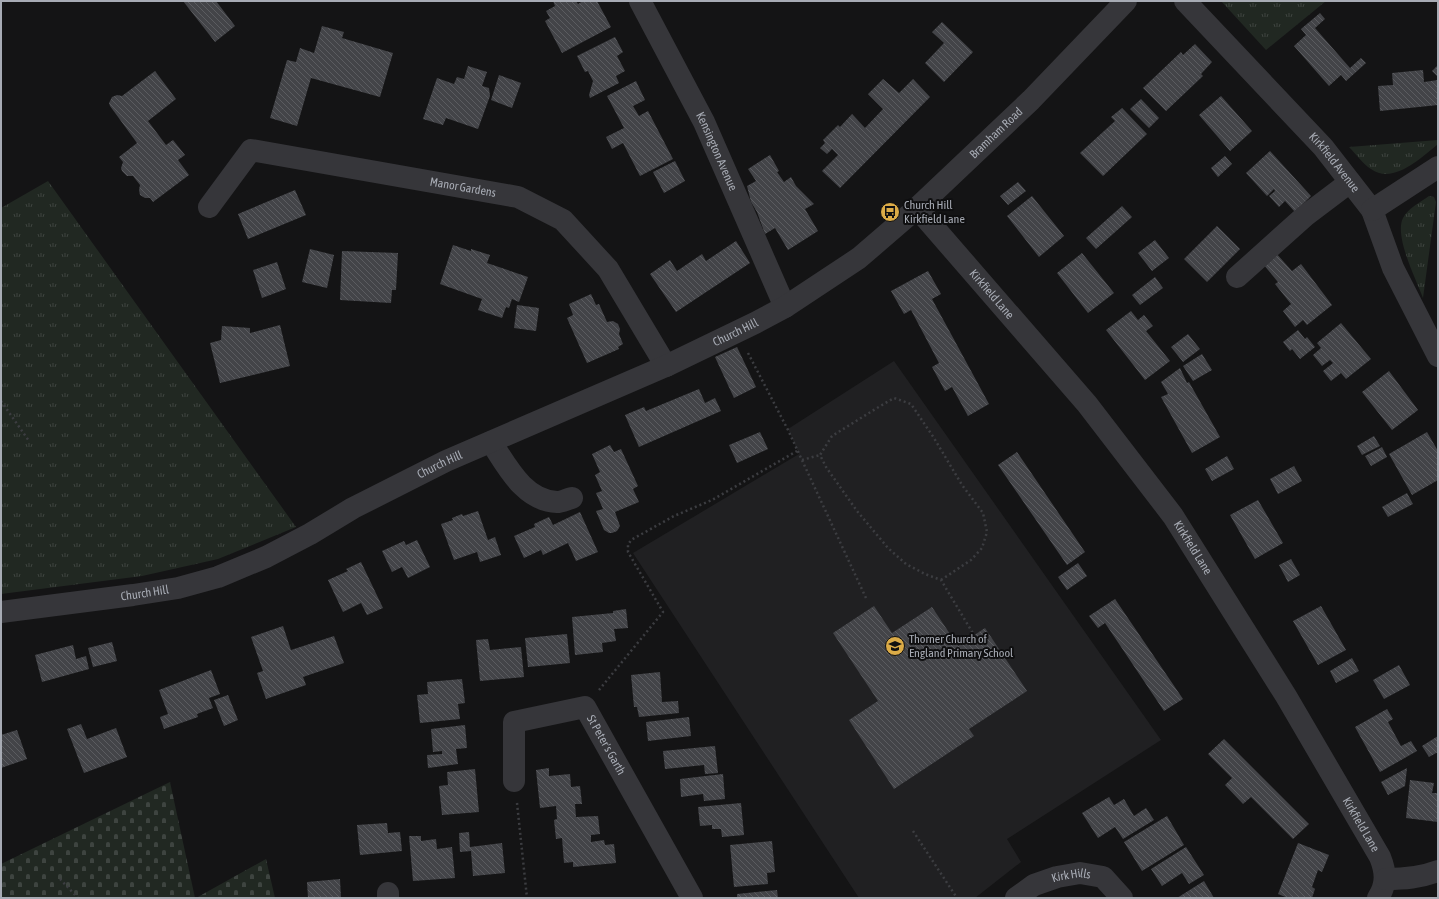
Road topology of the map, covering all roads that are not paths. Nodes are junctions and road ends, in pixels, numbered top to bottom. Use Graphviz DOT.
graph roads {
  1 [pos="640,1"];
  2 [pos="1126,1"];
  3 [pos="1185,1"];
  4 [pos="1438,167"];
  5 [pos="1350,182"];
  6 [pos="209,207"];
  7 [pos="917,208"];
  8 [pos="1372,210"];
  9 [pos="858,258"];
  10 [pos="1237,277"];
  11 [pos="785,307"];
  12 [pos="1438,356"];
  13 [pos="666,366"];
  14 [pos="490,442"];
  15 [pos="572,498"];
  16 [pos="1,612"];
  17 [pos="514,781"];
  18 [pos="1438,871"];
  19 [pos="1382,889"];
  20 [pos="686,898"];
  21 [pos="1016,898"];
  22 [pos="1122,898"];
  1 -- 11 [label="street, Kensington Avenue"];
  2 -- 7 [label="street, Bramham Road"];
  3 -- 5 [label="street, Kirkfield Avenue"];
  4 -- 8 [label="street"];
  5 -- 8 [label="street, Kirkfield Avenue"];
  5 -- 10 [label="street"];
  6 -- 13 [label="street, Manor Gardens"];
  7 -- 9 [label="street, Bramham Road"];
  7 -- 19 [label="street, Kirkfield Lane"];
  8 -- 12 [label="street, Kirkfield Avenue"];
  9 -- 11 [label="street, Church Hill"];
  11 -- 13 [label="street, Church Hill"];
  13 -- 14 [label="street, Church Hill"];
  14 -- 15 [label="street"];
  14 -- 16 [label="street, Church Hill"];
  17 -- 20 [label="street, St Peter's Garth"];
  18 -- 19 [label="street, Kirkfield Lane"];
  21 -- 22 [label="street, Kirk Hills"];
}
